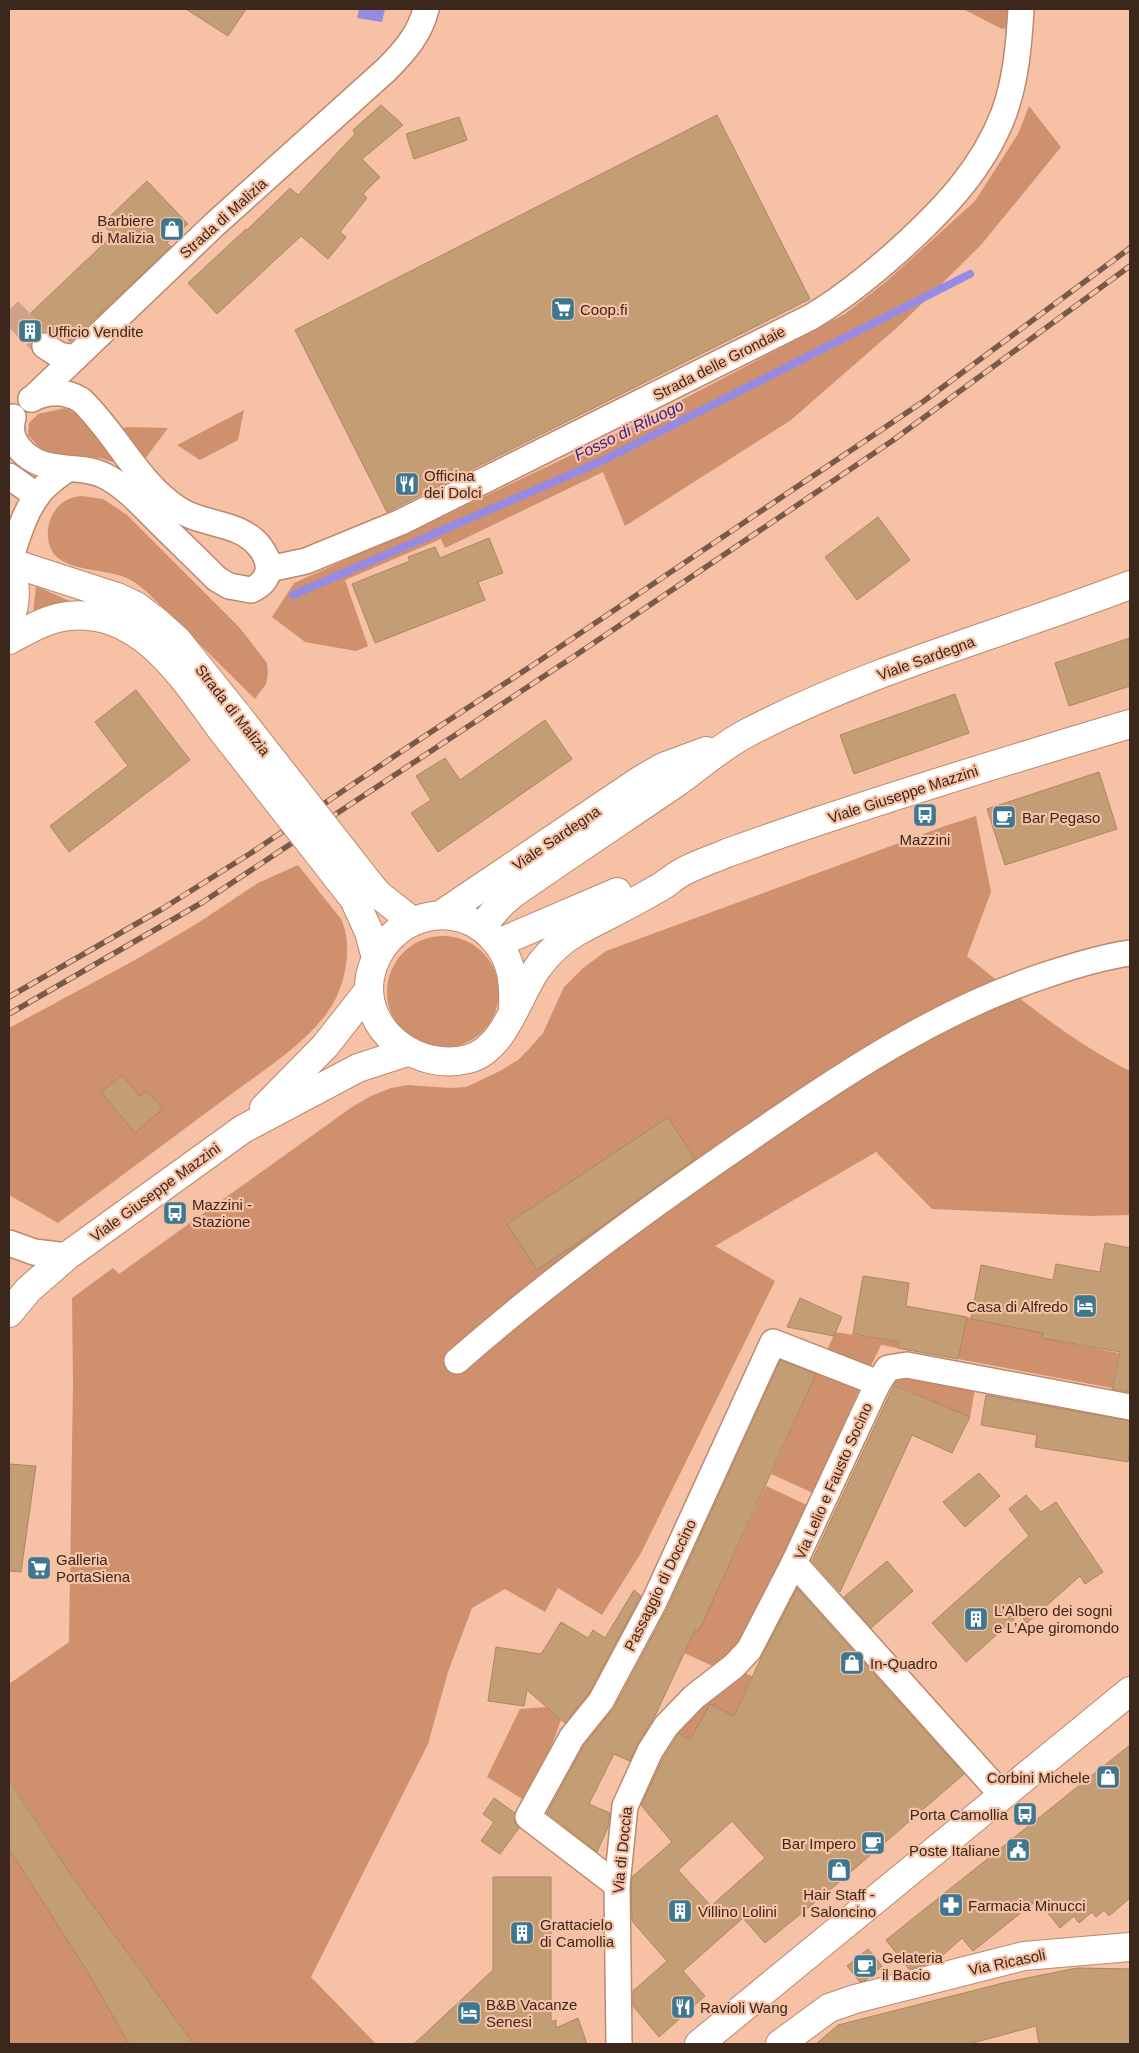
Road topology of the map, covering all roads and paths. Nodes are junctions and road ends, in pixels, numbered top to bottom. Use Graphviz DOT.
graph roads {
  1 [pos="426,9"];
  2 [pos="1021,9"];
  3 [pos="45,346"];
  4 [pos="75,358"];
  5 [pos="31,399"];
  6 [pos="11,419"];
  7 [pos="66,470"];
  8 [pos="9,476"];
  9 [pos="37,496"];
  10 [pos="9,561"];
  11 [pos="269,569"];
  12 [pos="1130,585"];
  13 [pos="9,621"];
  14 [pos="9,640"];
  15 [pos="229,722"];
  16 [pos="1130,724"];
  17 [pos="727,744"];
  18 [pos="678,874"];
  19 [pos="362,892"];
  20 [pos="442,914"];
  21 [pos="412,921"];
  22 [pos="489,935"];
  23 [pos="1130,953"];
  24 [pos="376,958"];
  25 [pos="369,990"];
  26 [pos="513,1010"];
  27 [pos="407,1052"];
  28 [pos="243,1129"];
  29 [pos="9,1243"];
  30 [pos="67,1256"];
  31 [pos="9,1314"];
  32 [pos="457,1361"];
  33 [pos="878,1383"];
  34 [pos="1130,1407"];
  35 [pos="794,1563"];
  36 [pos="1130,1691"];
  37 [pos="1003,1796"];
  38 [pos="617,1884"];
  39 [pos="1130,1947"];
  40 [pos="619,2044"];
  41 [pos="700,2044"];
  42 [pos="780,2044"];
  1 -- 4 [label="street, Strada di Malizia"];
  2 -- 11 [label="street, Strada delle Grondaie"];
  3 -- 4 [label="street"];
  4 -- 5 [label="street, Strada di Malizia"];
  5 -- 6 [label="street, Strada di Malizia"];
  5 -- 11 [label="street"];
  6 -- 7 [label="street"];
  7 -- 9 [label="street"];
  7 -- 11 [label="street"];
  8 -- 9 [label="street"];
  9 -- 10 [label="street"];
  10 -- 13 [label="main road"];
  10 -- 15 [label="main road, Strada di Malizia"];
  12 -- 17 [label="main road, Viale Sardegna"];
  14 -- 15 [label="main road, Strada di Malizia"];
  15 -- 19 [label="main road, Strada di Malizia, bridge"];
  16 -- 18 [label="main road, Viale Giuseppe Mazzini"];
  17 -- 20 [label="main road, Viale Sardegna"];
  17 -- 22 [label="main road, Viale Sardegna"];
  18 -- 22 [label="main road, Viale Giuseppe Mazzini"];
  18 -- 26 [label="main road, Viale Giuseppe Mazzini"];
  19 -- 21 [label="main road, Strada di Malizia"];
  19 -- 24 [label="main road, Strada di Malizia"];
  20 -- 21 [label="main road, Viale Giuseppe Mazzini"];
  20 -- 22 [label="main road, Viale Giuseppe Mazzini"];
  21 -- 24 [label="main road, Viale Giuseppe Mazzini"];
  22 -- 26 [label="main road, Viale Giuseppe Mazzini"];
  23 -- 32 [label="street"];
  24 -- 25 [label="main road, Viale Giuseppe Mazzini"];
  25 -- 27 [label="main road, Viale Giuseppe Mazzini"];
  25 -- 28 [label="main road, Viale Giuseppe Mazzini"];
  26 -- 27 [label="main road, Viale Giuseppe Mazzini"];
  27 -- 28 [label="main road, Viale Giuseppe Mazzini"];
  28 -- 30 [label="main road, Viale Giuseppe Mazzini"];
  29 -- 30 [label="street"];
  30 -- 31 [label="main road, Viale Giuseppe Mazzini"];
  33 -- 34 [label="street, Via Lelio e Fausto Socino"];
  33 -- 35 [label="street, Via Lelio e Fausto Socino"];
  33 -- 38 [label="street, Passaggio di Doccino"];
  35 -- 37 [label="street, Via Lelio e Fausto Socino"];
  35 -- 38 [label="street, Via di Doccia"];
  36 -- 37 [label="main road"];
  37 -- 41 [label="main road"];
  38 -- 40 [label="street, Via di Doccia"];
  39 -- 42 [label="main road, Via Ricasoli"];
}
